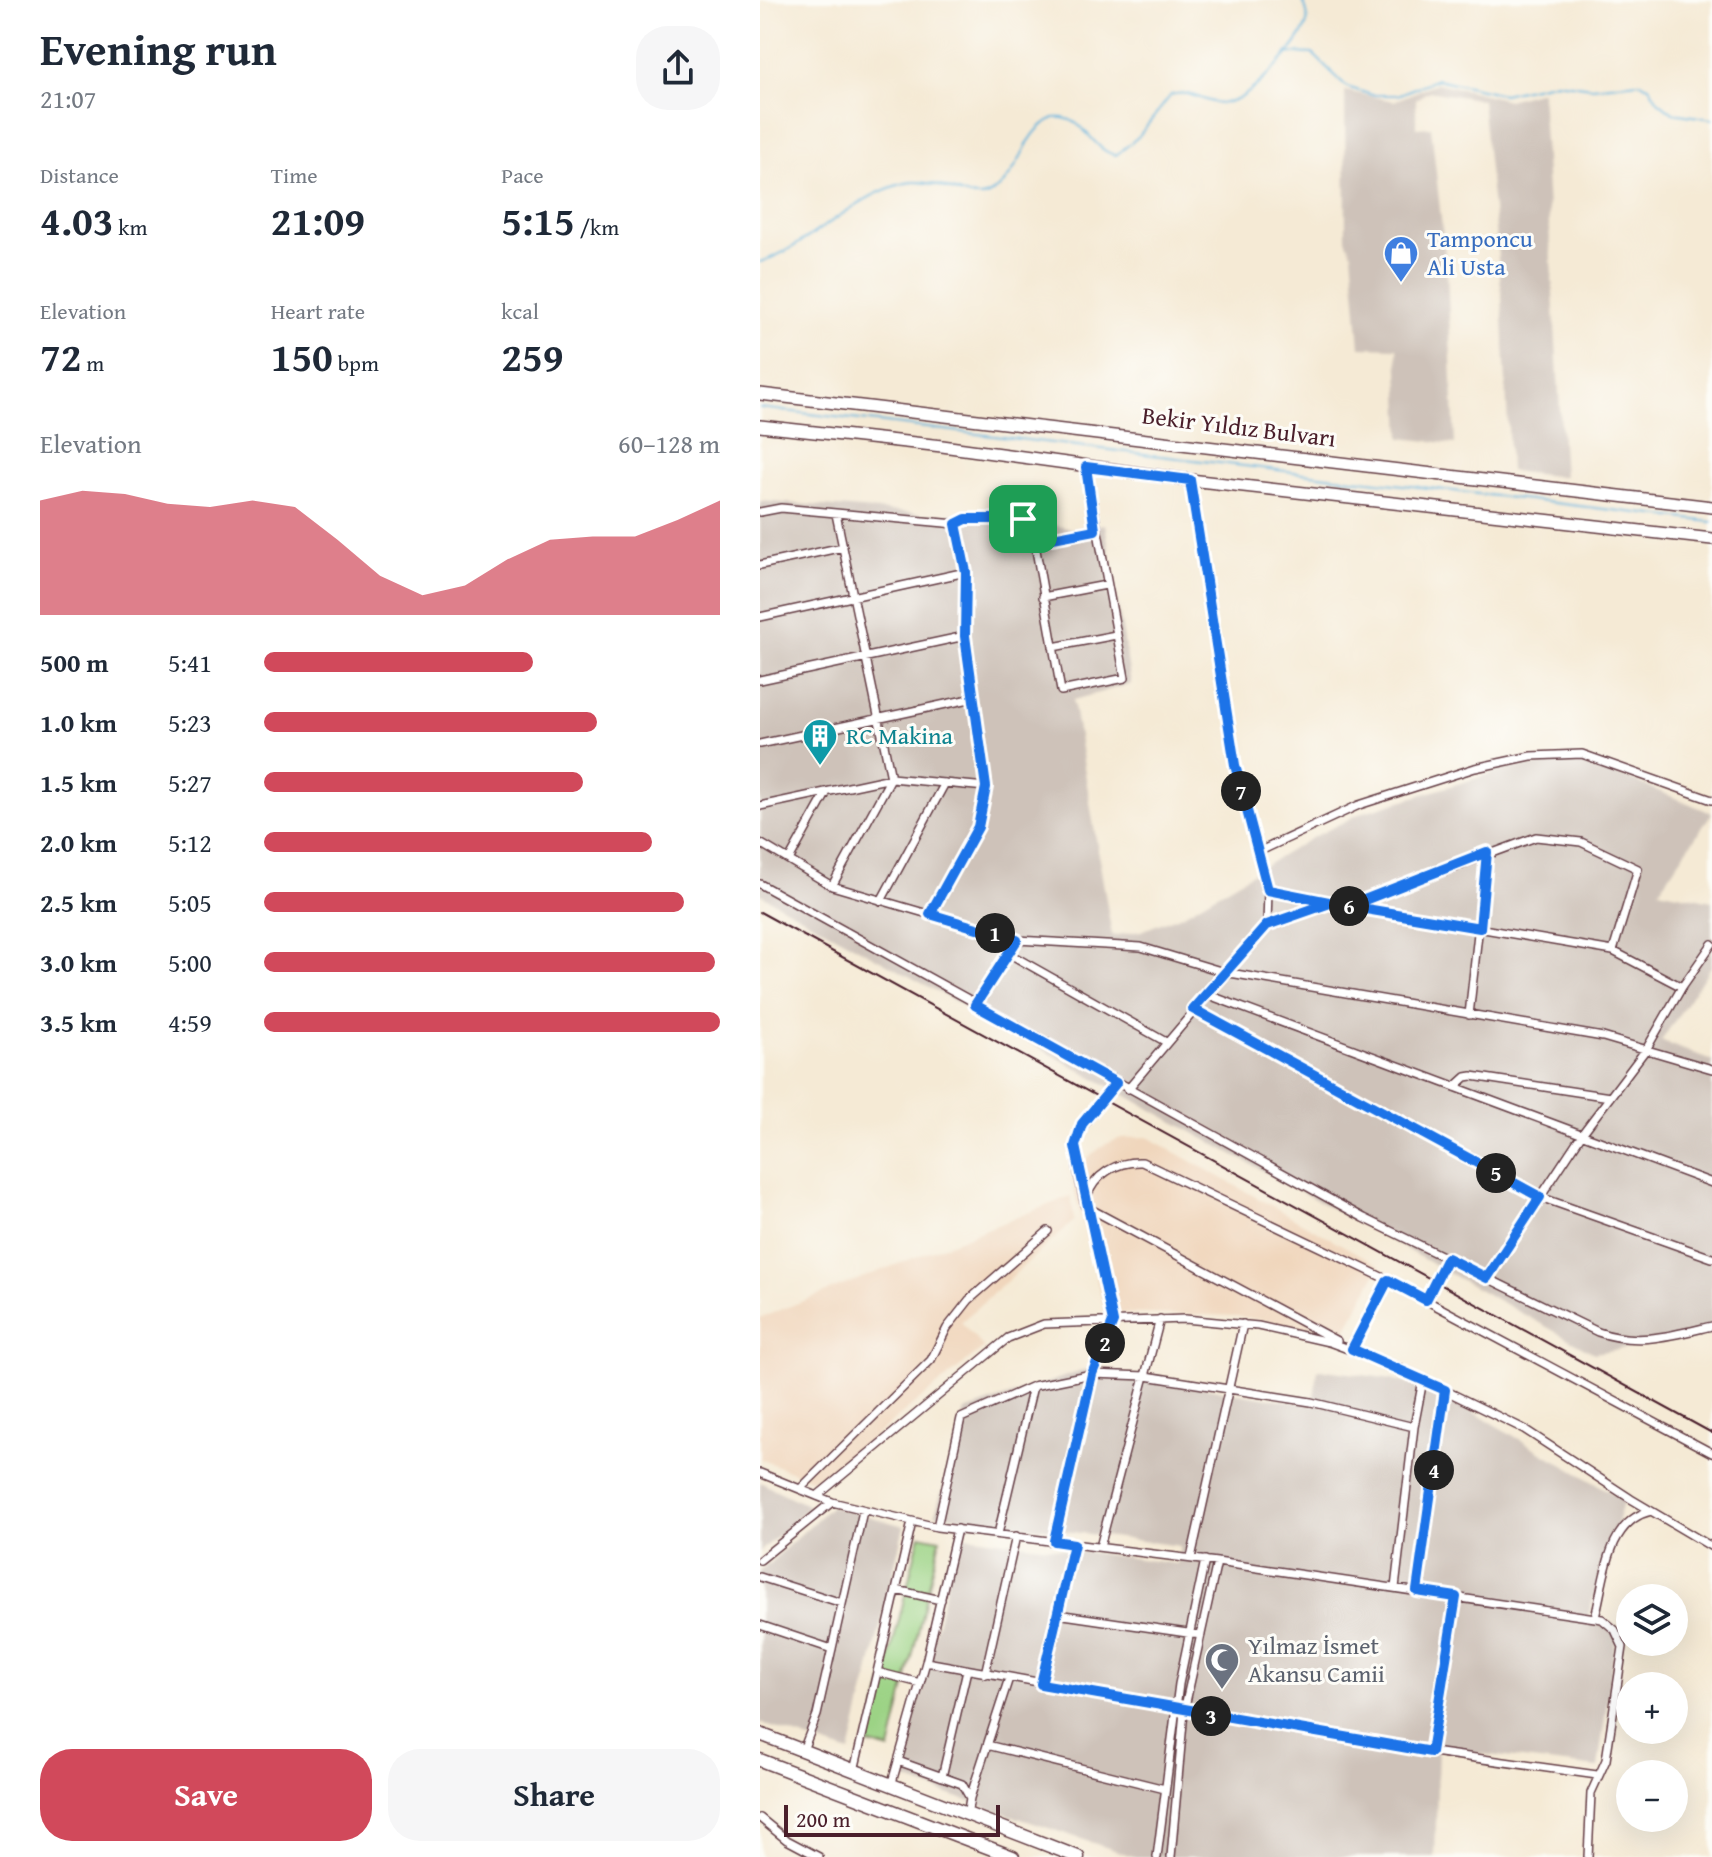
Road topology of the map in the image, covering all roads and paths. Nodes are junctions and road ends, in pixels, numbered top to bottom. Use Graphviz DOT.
graph roads {
  1 [pos="760,394"];
  2 [pos="760,426"];
  3 [pos="1086,467"];
  4 [pos="1190,480"];
  5 [pos="1712,507"];
  6 [pos="760,512"];
  7 [pos="836,514"];
  8 [pos="956,524"];
  9 [pos="1095,530"];
  10 [pos="1712,539"];
  11 [pos="1032,542"];
  12 [pos="843,547"];
  13 [pos="760,565"];
  14 [pos="966,572"];
  15 [pos="1106,585"];
  16 [pos="853,596"];
  17 [pos="1043,597"];
  18 [pos="760,617"];
  19 [pos="1116,635"];
  20 [pos="965,636"];
  21 [pos="1053,647"];
  22 [pos="866,657"];
  23 [pos="760,680"];
  24 [pos="974,698"];
  25 [pos="879,719"];
  26 [pos="760,744"];
  27 [pos="891,778"];
  28 [pos="945,783"];
  29 [pos="986,787"];
  30 [pos="827,792"];
  31 [pos="1712,800"];
  32 [pos="760,806"];
  33 [pos="760,843"];
  34 [pos="1258,852"];
  35 [pos="1487,852"];
  36 [pos="789,860"];
  37 [pos="760,884"];
  38 [pos="832,886"];
  39 [pos="1268,890"];
  40 [pos="881,901"];
  41 [pos="1330,903"];
  42 [pos="1349,906"];
  43 [pos="930,914"];
  44 [pos="1267,925"];
  45 [pos="1480,928"];
  46 [pos="1017,940"];
  47 [pos="1712,944"];
  48 [pos="1613,951"];
  49 [pos="1008,953"];
  50 [pos="1224,972"];
  51 [pos="1682,987"];
  52 [pos="1206,994"];
  53 [pos="975,1005"];
  54 [pos="1193,1009"];
  55 [pos="1469,1015"];
  56 [pos="1166,1042"];
  57 [pos="1647,1048"];
  58 [pos="1712,1069"];
  59 [pos="1116,1083"];
  60 [pos="1455,1087"];
  61 [pos="1128,1089"];
  62 [pos="1610,1097"];
  63 [pos="1582,1134"];
  64 [pos="1712,1183"];
  65 [pos="1540,1197"];
  66 [pos="1085,1205"];
  67 [pos="1048,1231"];
  68 [pos="1447,1258"];
  69 [pos="1712,1258"];
  70 [pos="1487,1278"];
  71 [pos="1388,1280"];
  72 [pos="1426,1300"];
  73 [pos="1160,1319"];
  74 [pos="1113,1322"];
  75 [pos="1243,1324"];
  76 [pos="1712,1326"];
  77 [pos="1352,1349"];
  78 [pos="1092,1374"];
  79 [pos="1146,1376"];
  80 [pos="1423,1380"];
  81 [pos="1033,1386"];
  82 [pos="1228,1389"];
  83 [pos="1445,1390"];
  84 [pos="1414,1427"];
  85 [pos="1712,1453"];
  86 [pos="760,1473"];
  87 [pos="800,1489"];
  88 [pos="817,1496"];
  89 [pos="832,1502"];
  90 [pos="863,1511"];
  91 [pos="1651,1511"];
  92 [pos="912,1522"];
  93 [pos="937,1527"];
  94 [pos="957,1529"];
  95 [pos="998,1534"];
  96 [pos="1016,1536"];
  97 [pos="1054,1541"];
  98 [pos="1074,1544"];
  99 [pos="1100,1547"];
  100 [pos="1712,1547"];
  101 [pos="1191,1558"];
  102 [pos="760,1560"];
  103 [pos="1205,1560"];
  104 [pos="1217,1562"];
  105 [pos="760,1577"];
  106 [pos="1395,1588"];
  107 [pos="896,1590"];
  108 [pos="1417,1591"];
  109 [pos="1456,1597"];
  110 [pos="941,1600"];
  111 [pos="842,1603"];
  112 [pos="1057,1614"];
  113 [pos="1595,1617"];
  114 [pos="760,1625"];
  115 [pos="1190,1631"];
  116 [pos="1201,1635"];
  117 [pos="832,1649"];
  118 [pos="926,1662"];
  119 [pos="967,1670"];
  120 [pos="877,1672"];
  121 [pos="985,1674"];
  122 [pos="1009,1678"];
  123 [pos="920,1683"];
  124 [pos="1041,1684"];
  125 [pos="1180,1711"];
  126 [pos="760,1734"];
  127 [pos="760,1740"];
  128 [pos="777,1740"];
  129 [pos="987,1745"];
  130 [pos="803,1750"];
  131 [pos="1431,1752"];
  132 [pos="760,1760"];
  133 [pos="898,1761"];
  134 [pos="854,1771"];
  135 [pos="1597,1775"];
  136 [pos="942,1777"];
  137 [pos="891,1786"];
  138 [pos="1165,1789"];
  139 [pos="970,1798"];
  140 [pos="967,1815"];
  141 [pos="760,1818"];
  142 [pos="819,1857"];
  143 [pos="1013,1857"];
  144 [pos="1078,1857"];
  145 [pos="1157,1857"];
  146 [pos="1171,1857"];
  147 [pos="1588,1857"];
  1 -- 5 [label="main road, Bekir Yıldız Bulvarı"];
  2 -- 3 [label="main road"];
  3 -- 4 [label="main road"];
  3 -- 9 [label="street"];
  4 -- 10 [label="main road"];
  4 -- 34 [label="street"];
  6 -- 7 [label="street"];
  7 -- 8 [label="street"];
  7 -- 12 [label="street"];
  8 -- 11 [label="street"];
  8 -- 14 [label="street"];
  9 -- 11 [label="street"];
  9 -- 15 [label="street"];
  11 -- 17 [label="street"];
  12 -- 13 [label="street"];
  12 -- 16 [label="street"];
  14 -- 16 [label="street"];
  14 -- 20 [label="street"];
  15 -- 17 [label="street"];
  15 -- 19 [label="street"];
  16 -- 18 [label="street"];
  16 -- 22 [label="street"];
  17 -- 21 [label="street"];
  19 -- 21 [label="street"];
  19 -- 21 [label="street"];
  20 -- 22 [label="street"];
  20 -- 24 [label="street"];
  22 -- 23 [label="street"];
  22 -- 25 [label="street"];
  24 -- 25 [label="street"];
  24 -- 29 [label="street"];
  25 -- 26 [label="street"];
  25 -- 27 [label="street"];
  27 -- 28 [label="street"];
  27 -- 30 [label="street"];
  27 -- 38 [label="street"];
  28 -- 29 [label="street"];
  28 -- 40 [label="street"];
  29 -- 43 [label="street"];
  30 -- 32 [label="street"];
  30 -- 36 [label="street"];
  31 -- 34 [label="street"];
  33 -- 36 [label="street"];
  34 -- 39 [label="street"];
  35 -- 42 [label="street"];
  35 -- 45 [label="street"];
  35 -- 48 [label="street"];
  36 -- 38 [label="street"];
  37 -- 53 [label="street"];
  38 -- 40 [label="street"];
  39 -- 41 [label="street"];
  39 -- 44 [label="street"];
  40 -- 43 [label="street"];
  41 -- 42 [label="street"];
  41 -- 44 [label="street"];
  42 -- 45 [label="street"];
  43 -- 46 [label="street"];
  44 -- 50 [label="street"];
  45 -- 48 [label="street"];
  45 -- 55 [label="street"];
  46 -- 49 [label="street"];
  46 -- 50 [label="street"];
  47 -- 51 [label="street"];
  48 -- 51 [label="street"];
  49 -- 53 [label="street"];
  49 -- 56 [label="street"];
  50 -- 52 [label="street"];
  50 -- 55 [label="street"];
  51 -- 57 [label="street"];
  52 -- 54 [label="street"];
  52 -- 60 [label="street"];
  53 -- 59 [label="street"];
  54 -- 56 [label="street"];
  54 -- 65 [label="street"];
  55 -- 57 [label="street"];
  56 -- 61 [label="street"];
  57 -- 58 [label="street"];
  57 -- 62 [label="street"];
  59 -- 61 [label="street"];
  59 -- 66 [label="street"];
  60 -- 62 [label="street"];
  60 -- 63 [label="street"];
  61 -- 68 [label="street"];
  62 -- 63 [label="street"];
  63 -- 64 [label="street"];
  63 -- 65 [label="street"];
  65 -- 69 [label="street"];
  65 -- 70 [label="street"];
  66 -- 71 [label="street"];
  66 -- 74 [label="street"];
  66 -- 77 [label="street"];
  67 -- 87 [label="street"];
  68 -- 70 [label="street"];
  68 -- 72 [label="street"];
  70 -- 76 [label="street"];
  71 -- 72 [label="street"];
  71 -- 77 [label="street"];
  72 -- 85 [label="street"];
  73 -- 74 [label="street"];
  73 -- 75 [label="street"];
  73 -- 79 [label="street"];
  74 -- 78 [label="street"];
  74 -- 88 [label="street"];
  75 -- 77 [label="street"];
  75 -- 82 [label="street"];
  77 -- 80 [label="street"];
  78 -- 79 [label="street"];
  78 -- 81 [label="street"];
  78 -- 97 [label="street"];
  79 -- 82 [label="street"];
  79 -- 99 [label="street"];
  80 -- 83 [label="street"];
  80 -- 84 [label="street"];
  81 -- 93 [label="street"];
  81 -- 95 [label="street"];
  82 -- 84 [label="street"];
  82 -- 101 [label="street"];
  83 -- 91 [label="street"];
  83 -- 108 [label="street"];
  84 -- 106 [label="street"];
  86 -- 87 [label="street"];
  87 -- 88 [label="street"];
  88 -- 89 [label="street"];
  89 -- 90 [label="street"];
  89 -- 102 [label="street"];
  90 -- 92 [label="street"];
  90 -- 111 [label="street"];
  91 -- 100 [label="street"];
  91 -- 113 [label="street"];
  92 -- 93 [label="street"];
  92 -- 107 [label="street"];
  93 -- 94 [label="street"];
  94 -- 95 [label="street"];
  94 -- 110 [label="street"];
  95 -- 96 [label="street"];
  96 -- 97 [label="street"];
  96 -- 121 [label="street"];
  97 -- 98 [label="street"];
  98 -- 99 [label="street"];
  98 -- 112 [label="street"];
  99 -- 101 [label="street"];
  101 -- 103 [label="street"];
  103 -- 104 [label="street"];
  103 -- 115 [label="street"];
  104 -- 106 [label="street"];
  104 -- 116 [label="street"];
  105 -- 111 [label="street"];
  106 -- 108 [label="street"];
  107 -- 110 [label="street"];
  107 -- 120 [label="street"];
  108 -- 109 [label="street"];
  109 -- 113 [label="street"];
  109 -- 131 [label="street"];
  110 -- 118 [label="street"];
  111 -- 117 [label="street"];
  112 -- 115 [label="street"];
  112 -- 124 [label="street"];
  113 -- 135 [label="street"];
  114 -- 117 [label="street"];
  115 -- 116 [label="street"];
  115 -- 125 [label="street"];
  116 -- 125 [label="street"];
  117 -- 130 [label="street"];
  118 -- 119 [label="street"];
  118 -- 123 [label="street"];
  119 -- 121 [label="street"];
  119 -- 136 [label="street"];
  120 -- 123 [label="street"];
  120 -- 134 [label="street"];
  121 -- 122 [label="street"];
  122 -- 124 [label="street"];
  122 -- 129 [label="street"];
  123 -- 133 [label="street"];
  124 -- 125 [label="street"];
  125 -- 131 [label="street"];
  125 -- 138 [label="street"];
  125 -- 146 [label="street"];
  126 -- 128 [label="highway"];
  127 -- 128 [label="highway"];
  128 -- 130 [label="highway"];
  129 -- 138 [label="street"];
  129 -- 139 [label="street"];
  130 -- 134 [label="highway"];
  131 -- 135 [label="street"];
  132 -- 143 [label="highway"];
  133 -- 136 [label="street"];
  133 -- 137 [label="street"];
  134 -- 137 [label="highway"];
  135 -- 147 [label="street"];
  136 -- 139 [label="street"];
  137 -- 140 [label="highway"];
  138 -- 145 [label="street"];
  139 -- 140 [label="street"];
  140 -- 144 [label="highway"];
  141 -- 142 [label="street"];
}
